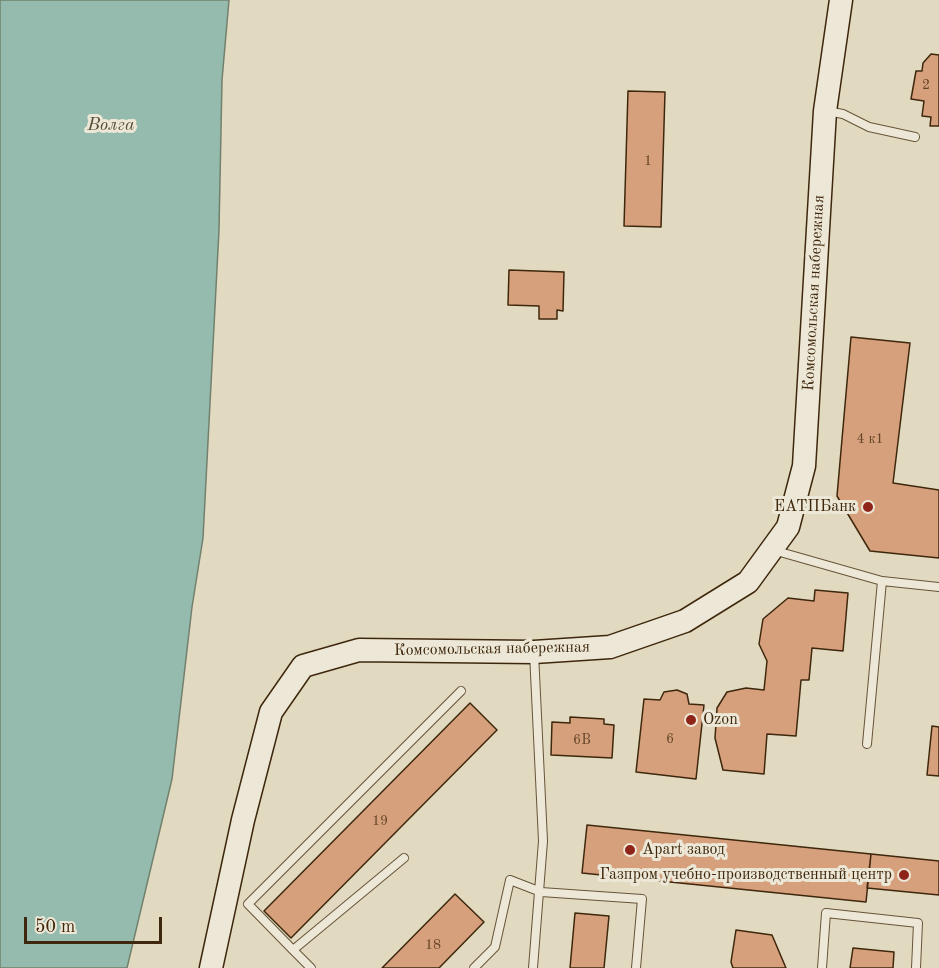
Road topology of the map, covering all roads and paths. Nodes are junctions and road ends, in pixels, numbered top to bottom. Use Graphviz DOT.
graph roads {
  1 [pos="841,0"];
  2 [pos="825,111"];
  3 [pos="915,137"];
  4 [pos="772,550"];
  5 [pos="882,581"];
  6 [pos="939,587"];
  7 [pos="534,652"];
  8 [pos="461,691"];
  9 [pos="867,744"];
  10 [pos="405,858"];
  11 [pos="541,892"];
  12 [pos="225,900"];
  13 [pos="248,904"];
  14 [pos="293,950"];
  15 [pos="211,968"];
  16 [pos="311,968"];
  17 [pos="474,968"];
  18 [pos="533,968"];
  19 [pos="636,968"];
  20 [pos="822,968"];
  21 [pos="916,968"];
  1 -- 2 [label="street, Комсомольская набережная"];
  2 -- 3 [label="lane"];
  2 -- 4 [label="street, Комсомольская набережная"];
  4 -- 5 [label="lane"];
  4 -- 7 [label="street, Комсомольская набережная"];
  5 -- 6 [label="lane"];
  5 -- 9 [label="lane"];
  7 -- 11 [label="lane"];
  7 -- 12 [label="street, Комсомольская набережная"];
  8 -- 13 [label="lane"];
  10 -- 14 [label="lane"];
  11 -- 17 [label="lane"];
  11 -- 18 [label="lane"];
  11 -- 19 [label="lane"];
  12 -- 13 [label="lane"];
  12 -- 15 [label="street, Комсомольская набережная"];
  13 -- 14 [label="lane"];
  14 -- 16 [label="lane"];
  20 -- 21 [label="lane"];
}
